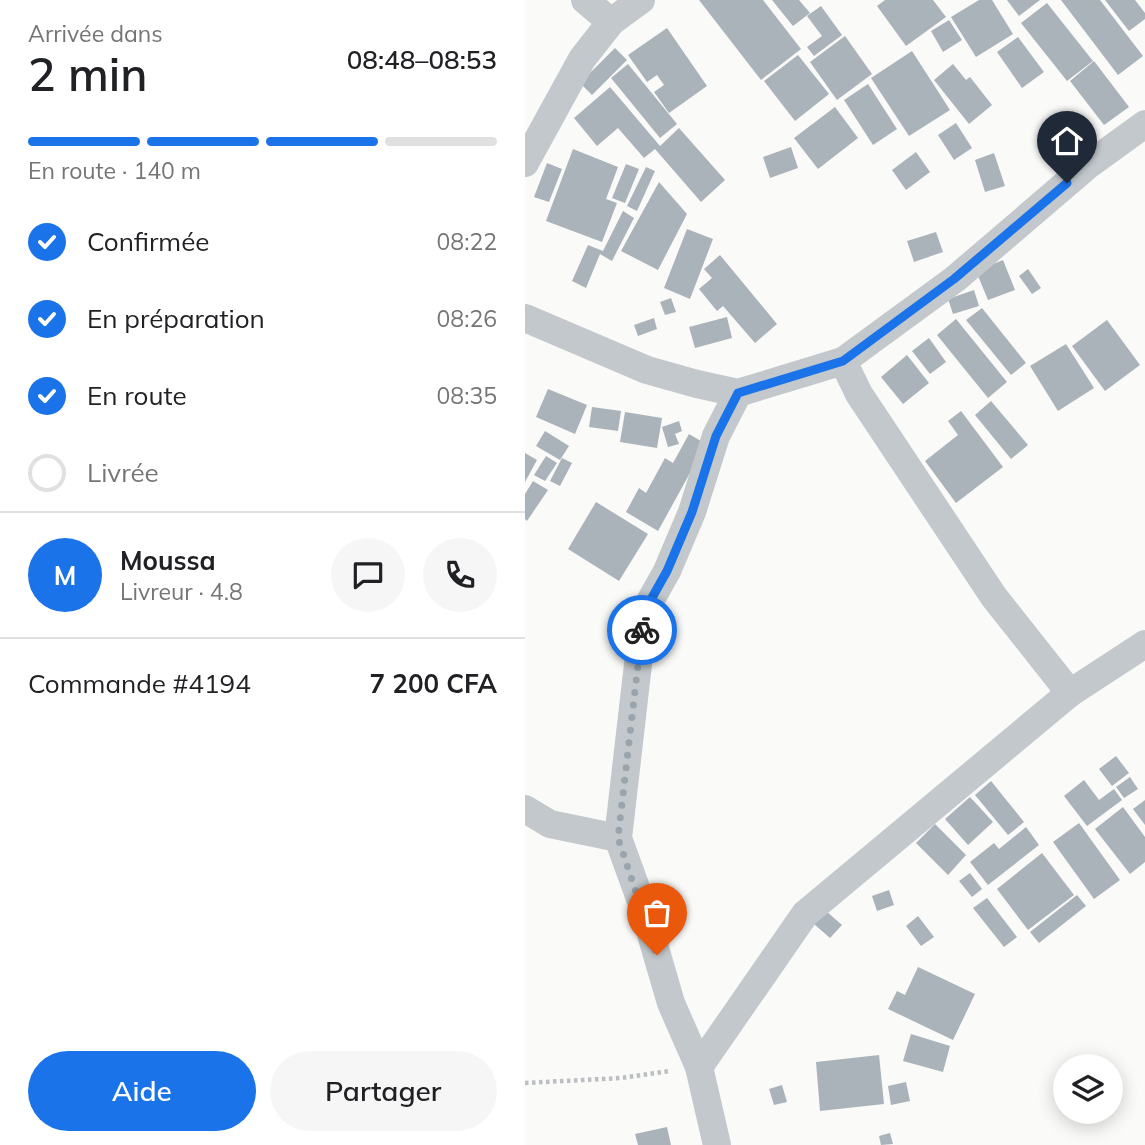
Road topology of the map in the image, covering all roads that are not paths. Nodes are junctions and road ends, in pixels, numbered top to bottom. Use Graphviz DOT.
graph roads {
  1 [pos="585,0"];
  2 [pos="641,0"];
  3 [pos="611,22"];
  4 [pos="1145,124"];
  5 [pos="525,163"];
  6 [pos="525,318"];
  7 [pos="843,361"];
  8 [pos="738,393"];
  9 [pos="1145,644"];
  10 [pos="1070,693"];
  11 [pos="525,809"];
  12 [pos="618,838"];
  13 [pos="699,1067"];
  14 [pos="717,1145"];
  1 -- 3 [label="street"];
  2 -- 3 [label="street"];
  3 -- 5 [label="street"];
  4 -- 7 [label="street"];
  6 -- 8 [label="street"];
  7 -- 8 [label="street"];
  7 -- 10 [label="street"];
  8 -- 12 [label="street"];
  9 -- 10 [label="street"];
  10 -- 13 [label="street"];
  11 -- 12 [label="street"];
  12 -- 13 [label="street"];
  13 -- 14 [label="street"];
}
